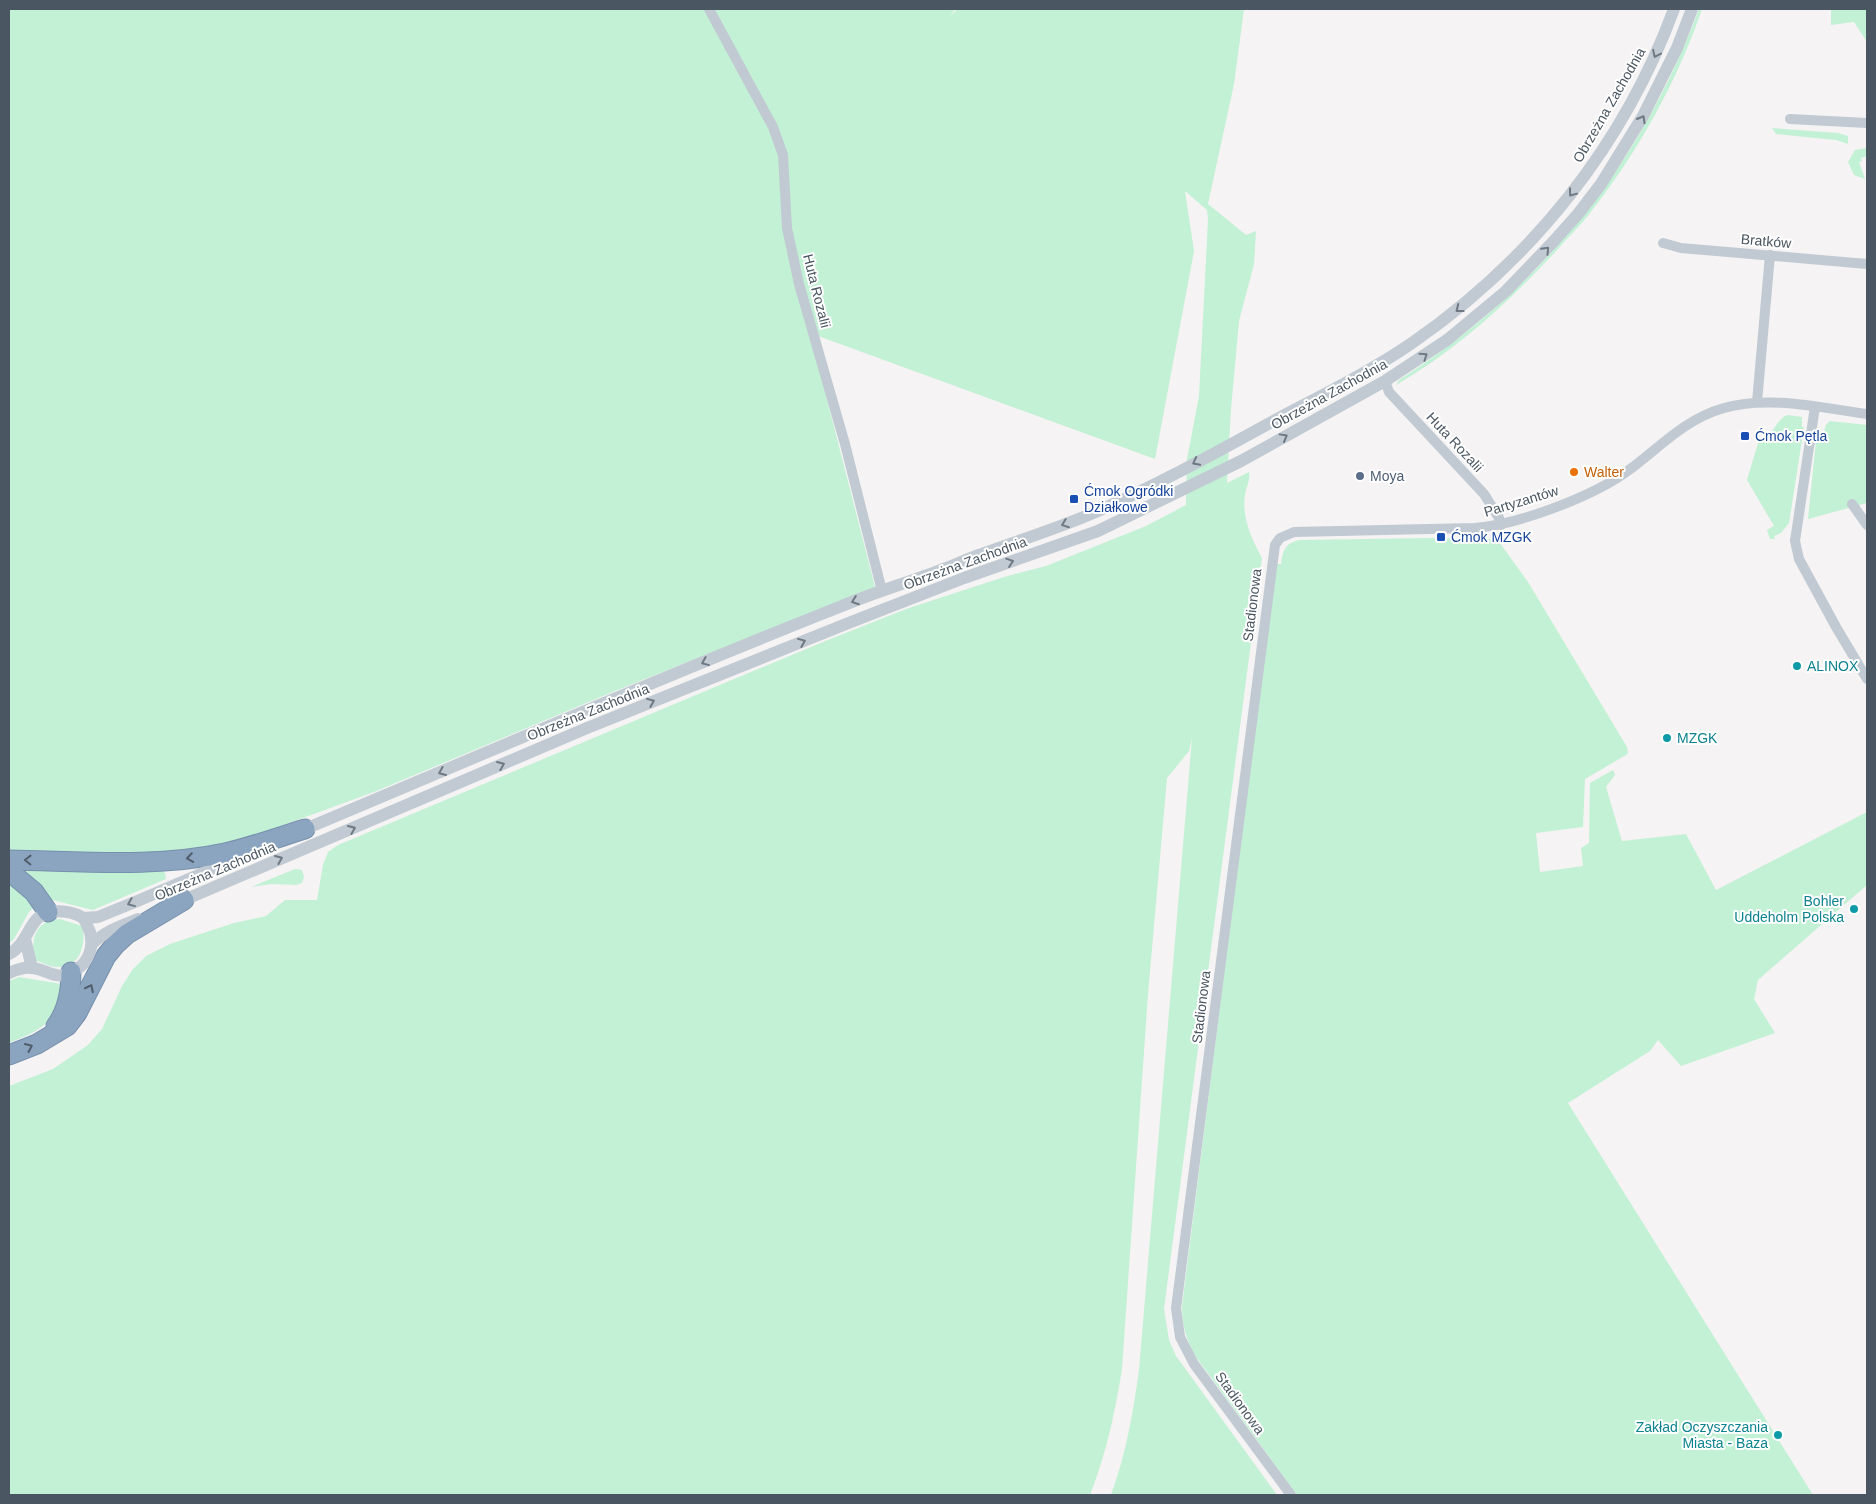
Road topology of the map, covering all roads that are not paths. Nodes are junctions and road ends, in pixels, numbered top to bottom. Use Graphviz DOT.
graph roads {
  1 [pos="709,9"];
  2 [pos="1674,9"];
  3 [pos="1692,9"];
  4 [pos="1790,119"];
  5 [pos="1867,123"];
  6 [pos="1664,243"];
  7 [pos="1770,255"];
  8 [pos="1867,264"];
  9 [pos="1385,381"];
  10 [pos="1757,402"];
  11 [pos="1815,407"];
  12 [pos="1867,414"];
  13 [pos="1852,504"];
  14 [pos="1501,525"];
  15 [pos="1867,525"];
  16 [pos="1328,531"];
  17 [pos="882,591"];
  18 [pos="1867,679"];
  19 [pos="305,829"];
  20 [pos="9,860"];
  21 [pos="9,871"];
  22 [pos="184,900"];
  23 [pos="48,912"];
  24 [pos="83,918"];
  25 [pos="25,939"];
  26 [pos="92,944"];
  27 [pos="9,954"];
  28 [pos="32,968"];
  29 [pos="71,972"];
  30 [pos="9,973"];
  31 [pos="48,1037"];
  32 [pos="9,1056"];
  33 [pos="1291,1495"];
  1 -- 17 [label="street, Huta Rozalii"];
  2 -- 17 [label="street, Obrzeżna Zachodnia, one-way"];
  9 -- 3 [label="street, Obrzeżna Zachodnia, one-way"];
  4 -- 5 [label="street"];
  6 -- 7 [label="street, Bratków"];
  7 -- 8 [label="street, Bratków"];
  7 -- 10 [label="street"];
  9 -- 14 [label="street, Huta Rozalii"];
  22 -- 9 [label="street, Obrzeżna Zachodnia, one-way"];
  10 -- 11 [label="street, Partyzantów"];
  10 -- 14 [label="street, Partyzantów"];
  11 -- 12 [label="street, Partyzantów"];
  11 -- 18 [label="street"];
  13 -- 15 [label="street"];
  14 -- 16 [label="street, Partyzantów"];
  16 -- 33 [label="street, Stadionowa"];
  17 -- 19 [label="street, Obrzeżna Zachodnia, one-way"];
  19 -- 20 [label="highway, one-way"];
  19 -- 24 [label="street, Obrzeżna Zachodnia, one-way"];
  21 -- 23 [label="highway"];
  22 -- 26 [label="street, Obrzeżna Zachodnia"];
  31 -- 22 [label="highway, one-way"];
  23 -- 24 [label="street"];
  23 -- 25 [label="street"];
  24 -- 26 [label="street"];
  25 -- 27 [label="street"];
  25 -- 28 [label="street"];
  26 -- 29 [label="street"];
  28 -- 29 [label="street"];
  28 -- 30 [label="street"];
  29 -- 31 [label="highway"];
  32 -- 31 [label="highway, one-way"];
}
